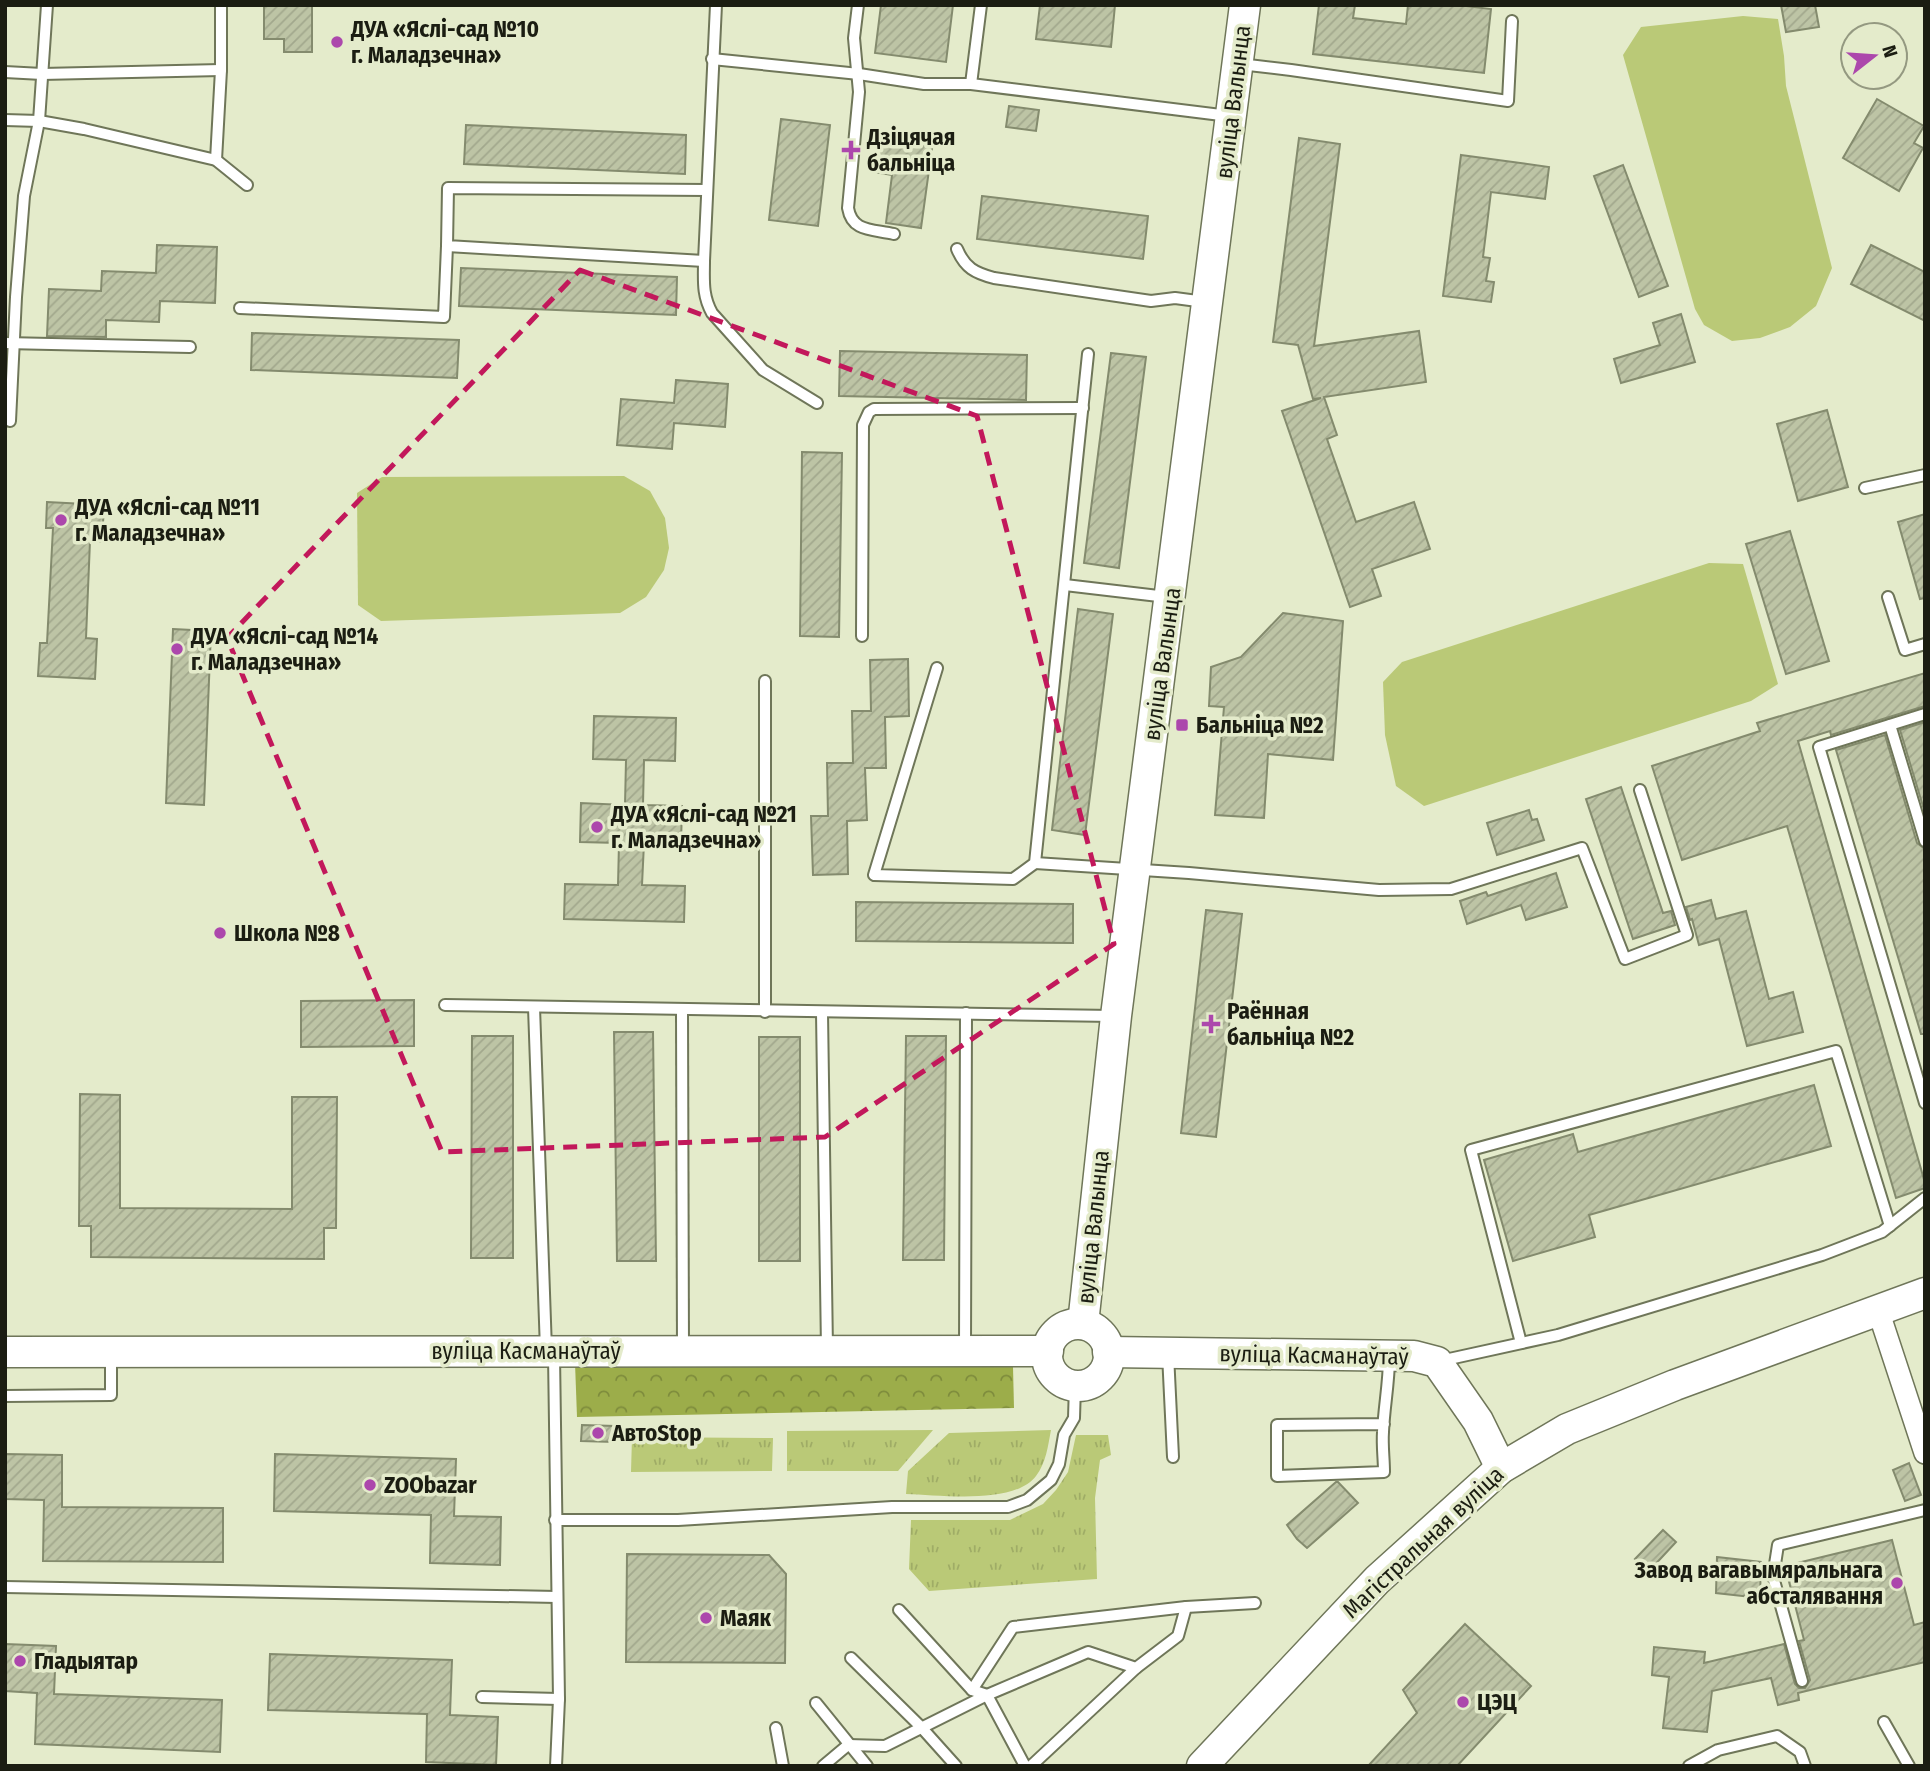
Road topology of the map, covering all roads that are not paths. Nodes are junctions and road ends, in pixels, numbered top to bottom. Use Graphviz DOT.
graph roads {
  1 [pos="47,5"];
  2 [pos="221,5"];
  3 [pos="716,5"];
  4 [pos="858,5"];
  5 [pos="981,5"];
  6 [pos="1245,5"];
  7 [pos="1512,21"];
  8 [pos="712,59"];
  9 [pos="1240,64"];
  10 [pos="221,70"];
  11 [pos="5,72"];
  12 [pos="42,74"];
  13 [pos="859,74"];
  14 [pos="971,84"];
  15 [pos="1232,116"];
  16 [pos="5,120"];
  17 [pos="38,121"];
  18 [pos="216,160"];
  19 [pos="247,186"];
  20 [pos="707,190"];
  21 [pos="894,234"];
  22 [pos="447,246"];
  23 [pos="957,249"];
  24 [pos="704,261"];
  25 [pos="1206,302"];
  26 [pos="240,308"];
  27 [pos="9,343"];
  28 [pos="190,347"];
  29 [pos="1088,354"];
  30 [pos="817,403"];
  31 [pos="1083,408"];
  32 [pos="10,421"];
  33 [pos="1925,475"];
  34 [pos="1865,488"];
  35 [pos="1065,585"];
  36 [pos="1888,597"];
  37 [pos="1171,598"];
  38 [pos="862,636"];
  39 [pos="1925,644"];
  40 [pos="937,668"];
  41 [pos="765,681"];
  42 [pos="1925,714"];
  43 [pos="1890,725"];
  44 [pos="1640,790"];
  45 [pos="1925,841"];
  46 [pos="1034,863"];
  47 [pos="1135,869"];
  48 [pos="445,1005"];
  49 [pos="534,1007"];
  50 [pos="682,1011"];
  51 [pos="765,1012"];
  52 [pos="822,1013"];
  53 [pos="966,1013"];
  54 [pos="1116,1016"];
  55 [pos="1925,1103"];
  56 [pos="1925,1198"];
  57 [pos="1890,1226"];
  58 [pos="1925,1293"];
  59 [pos="1878,1310"];
  60 [pos="1083,1324"];
  61 [pos="1521,1343"];
  62 [pos="827,1351"];
  63 [pos="965,1351"];
  64 [pos="1048,1351"];
  65 [pos="1168,1351"];
  66 [pos="5,1352"];
  67 [pos="111,1352"];
  68 [pos="550,1352"];
  69 [pos="683,1352"];
  70 [pos="1108,1352"];
  71 [pos="1389,1355"];
  72 [pos="1437,1362"];
  73 [pos="1074,1385"];
  74 [pos="5,1396"];
  75 [pos="1384,1424"];
  76 [pos="1925,1453"];
  77 [pos="1172,1457"];
  78 [pos="1501,1468"];
  79 [pos="1925,1510"];
  80 [pos="555,1520"];
  81 [pos="5,1587"];
  82 [pos="557,1597"];
  83 [pos="1255,1603"];
  84 [pos="1186,1606"];
  85 [pos="899,1610"];
  86 [pos="851,1658"];
  87 [pos="1136,1668"];
  88 [pos="1802,1681"];
  89 [pos="972,1690"];
  90 [pos="988,1695"];
  91 [pos="482,1697"];
  92 [pos="559,1699"];
  93 [pos="816,1703"];
  94 [pos="1884,1722"];
  95 [pos="921,1727"];
  96 [pos="776,1728"];
  97 [pos="848,1745"];
  98 [pos="556,1766"];
  99 [pos="783,1766"];
  100 [pos="823,1766"];
  101 [pos="867,1766"];
  102 [pos="956,1766"];
  103 [pos="1026,1766"];
  104 [pos="1031,1766"];
  105 [pos="1202,1766"];
  106 [pos="1689,1766"];
  107 [pos="1805,1766"];
  108 [pos="1909,1766"];
  1 -- 12 [label="lane"];
  2 -- 10 [label="lane"];
  3 -- 8 [label="lane"];
  4 -- 13 [label="lane"];
  5 -- 14 [label="lane"];
  6 -- 9 [label="street, вуліца Валынца"];
  7 -- 9 [label="lane"];
  8 -- 13 [label="lane"];
  8 -- 20 [label="lane"];
  9 -- 15 [label="street, вуліца Валынца"];
  10 -- 12 [label="lane"];
  10 -- 18 [label="lane"];
  11 -- 12 [label="lane"];
  12 -- 17 [label="lane"];
  13 -- 14 [label="lane"];
  13 -- 21 [label="lane"];
  14 -- 15 [label="lane"];
  15 -- 25 [label="street, вуліца Валынца"];
  16 -- 17 [label="lane"];
  17 -- 18 [label="lane"];
  17 -- 27 [label="lane"];
  18 -- 19 [label="lane"];
  20 -- 22 [label="lane"];
  20 -- 24 [label="lane"];
  22 -- 24 [label="lane"];
  22 -- 26 [label="lane"];
  23 -- 25 [label="lane"];
  24 -- 30 [label="lane"];
  25 -- 37 [label="street, вуліца Валынца"];
  27 -- 28 [label="lane"];
  27 -- 32 [label="lane"];
  29 -- 31 [label="lane"];
  31 -- 35 [label="lane"];
  31 -- 38 [label="lane"];
  33 -- 34 [label="lane"];
  35 -- 37 [label="lane"];
  35 -- 46 [label="lane"];
  36 -- 39 [label="lane"];
  37 -- 47 [label="street, вуліца Валынца"];
  40 -- 46 [label="lane"];
  41 -- 51 [label="lane"];
  42 -- 43 [label="lane"];
  43 -- 45 [label="lane"];
  43 -- 55 [label="lane"];
  44 -- 47 [label="lane"];
  46 -- 47 [label="lane"];
  47 -- 54 [label="street, вуліца Валынца"];
  48 -- 49 [label="lane"];
  49 -- 50 [label="lane"];
  49 -- 68 [label="lane"];
  50 -- 51 [label="lane"];
  50 -- 69 [label="lane"];
  51 -- 52 [label="lane"];
  52 -- 53 [label="lane"];
  52 -- 62 [label="lane"];
  53 -- 54 [label="lane"];
  53 -- 63 [label="lane"];
  54 -- 60 [label="street, вуліца Валынца"];
  56 -- 57 [label="lane"];
  57 -- 61 [label="lane"];
  57 -- 61 [label="lane"];
  58 -- 59 [label="street, Магістральная вуліца"];
  59 -- 76 [label="street"];
  59 -- 78 [label="street, Магістральная вуліца"];
  60 -- 64 [label="street"];
  60 -- 70 [label="street"];
  61 -- 72 [label="lane"];
  62 -- 63 [label="street, вуліца Касманаўтаў"];
  62 -- 69 [label="street, вуліца Касманаўтаў"];
  63 -- 64 [label="street, вуліца Касманаўтаў"];
  64 -- 73 [label="street"];
  65 -- 70 [label="street, вуліца Касманаўтаў"];
  65 -- 71 [label="street, вуліца Касманаўтаў"];
  65 -- 77 [label="lane"];
  66 -- 67 [label="street, вуліца Касманаўтаў"];
  67 -- 68 [label="street, вуліца Касманаўтаў"];
  67 -- 74 [label="lane"];
  68 -- 69 [label="street, вуліца Касманаўтаў"];
  68 -- 80 [label="lane"];
  70 -- 73 [label="street"];
  71 -- 72 [label="street, вуліца Касманаўтаў"];
  71 -- 75 [label="lane"];
  72 -- 78 [label="street, вуліца Касманаўтаў"];
  73 -- 80 [label="lane"];
  75 -- 75 [label="lane"];
  78 -- 105 [label="street, Магістральная вуліца"];
  79 -- 88 [label="lane"];
  80 -- 82 [label="lane"];
  81 -- 82 [label="lane"];
  82 -- 92 [label="lane"];
  83 -- 84 [label="lane"];
  84 -- 87 [label="lane"];
  84 -- 89 [label="lane"];
  85 -- 89 [label="lane"];
  86 -- 95 [label="lane"];
  87 -- 90 [label="lane"];
  87 -- 104 [label="lane"];
  89 -- 90 [label="lane"];
  90 -- 95 [label="lane"];
  90 -- 103 [label="lane"];
  91 -- 92 [label="lane"];
  92 -- 98 [label="lane"];
  93 -- 97 [label="lane"];
  94 -- 108 [label="lane"];
  95 -- 97 [label="lane"];
  95 -- 102 [label="lane"];
  96 -- 99 [label="lane"];
  97 -- 100 [label="lane"];
  97 -- 101 [label="lane"];
  106 -- 107 [label="lane"];
}
